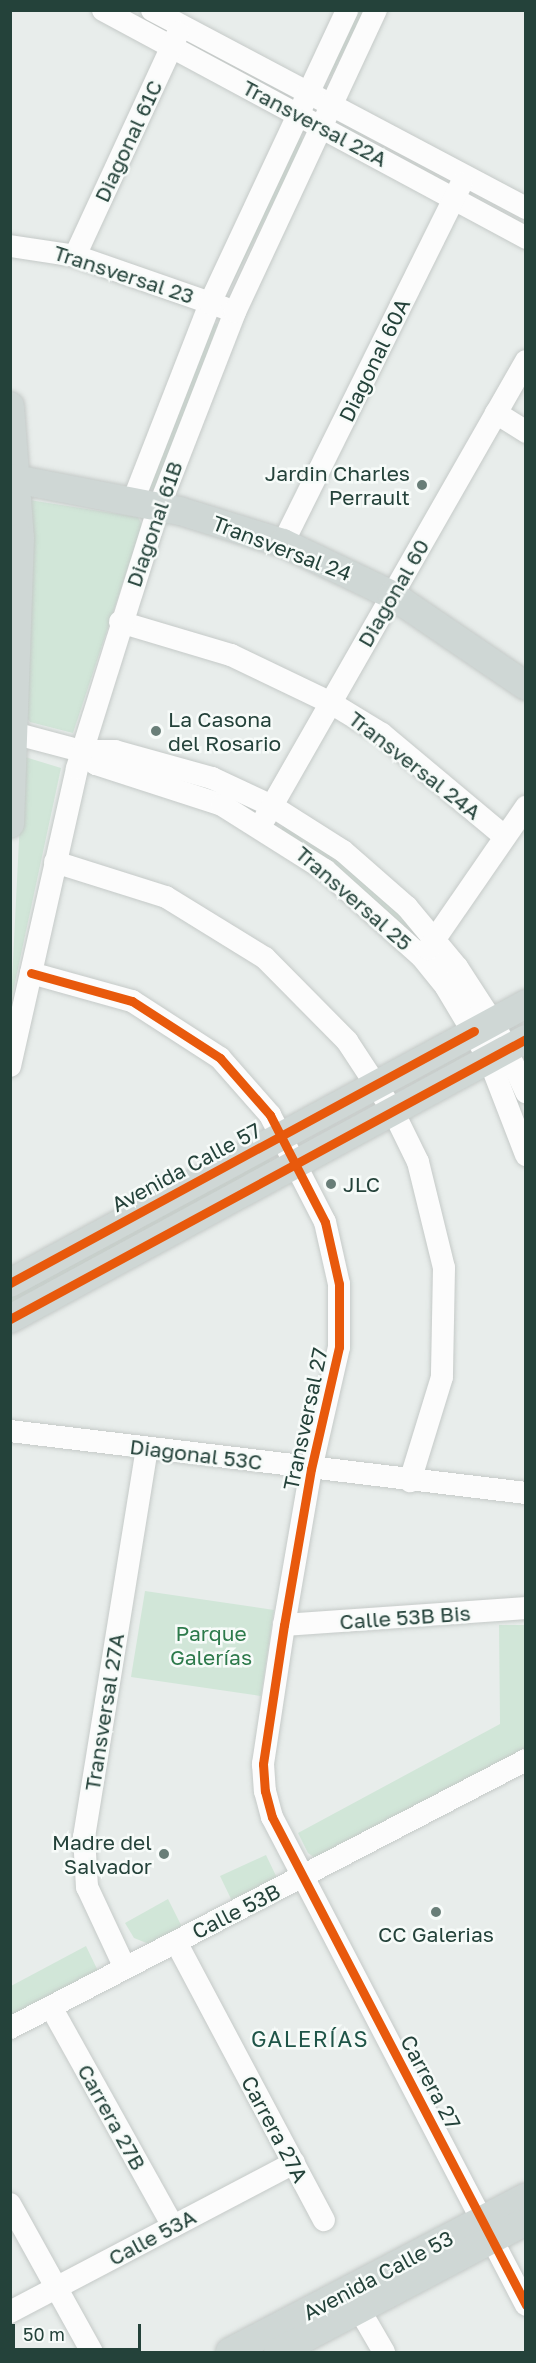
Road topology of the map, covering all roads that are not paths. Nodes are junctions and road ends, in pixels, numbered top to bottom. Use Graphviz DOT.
graph roads {
  1 [pos="103,10"];
  2 [pos="152,10"];
  3 [pos="347,10"];
  4 [pos="376,10"];
  5 [pos="181,26"];
  6 [pos="171,47"];
  7 [pos="309,92"];
  8 [pos="333,105"];
  9 [pos="298,113"];
  10 [pos="323,126"];
  11 [pos="465,176"];
  12 [pos="454,198"];
  13 [pos="525,208"];
  14 [pos="525,238"];
  15 [pos="10,246"];
  16 [pos="75,256"];
  17 [pos="210,303"];
  18 [pos="235,312"];
  19 [pos="525,361"];
  20 [pos="10,406"];
  21 [pos="496,413"];
  22 [pos="525,432"];
  23 [pos="14,478"];
  24 [pos="146,504"];
  25 [pos="283,543"];
  26 [pos="392,595"];
  27 [pos="120,622"];
  28 [pos="525,686"];
  29 [pos="331,702"];
  30 [pos="14,733"];
  31 [pos="81,751"];
  32 [pos="525,807"];
  33 [pos="267,816"];
  34 [pos="10,824"];
  35 [pos="505,837"];
  36 [pos="55,862"];
  37 [pos="435,938"];
  38 [pos="422,957"];
  39 [pos="32,972"];
  40 [pos="525,1004"];
  41 [pos="483,1026"];
  42 [pos="507,1049"];
  43 [pos="10,1066"];
  44 [pos="377,1084"];
  45 [pos="525,1092"];
  46 [pos="393,1111"];
  47 [pos="282,1136"];
  48 [pos="525,1155"];
  49 [pos="297,1163"];
  50 [pos="10,1283"];
  51 [pos="10,1319"];
  52 [pos="10,1431"];
  53 [pos="147,1448"];
  54 [pos="311,1469"];
  55 [pos="410,1481"];
  56 [pos="525,1493"];
  57 [pos="525,1608"];
  58 [pos="284,1626"];
  59 [pos="525,1760"];
  60 [pos="302,1876"];
  61 [pos="176,1942"];
  62 [pos="125,1968"];
  63 [pos="51,2007"];
  64 [pos="10,2028"];
  65 [pos="294,2163"];
  66 [pos="525,2197"];
  67 [pos="10,2204"];
  68 [pos="324,2220"];
  69 [pos="525,2221"];
  70 [pos="173,2226"];
  71 [pos="487,2229"];
  72 [pos="55,2288"];
  73 [pos="525,2305"];
  74 [pos="359,2309"];
  75 [pos="10,2312"];
  76 [pos="92,2352"];
  77 [pos="230,2352"];
  78 [pos="278,2352"];
  79 [pos="384,2352"];
  1 -- 6 [label="street, Transversal 22A"];
  2 -- 5 [label="street, Transversal 22A"];
  3 -- 7 [label="street, Diagonal 61B"];
  4 -- 8 [label="street, Diagonal 61B"];
  5 -- 6 [label="street, Diagonal 61C"];
  5 -- 7 [label="street, Transversal 22A"];
  6 -- 9 [label="street, Transversal 22A"];
  6 -- 16 [label="street, Diagonal 61C"];
  7 -- 8 [label="street, Transversal 22A"];
  7 -- 9 [label="street, Diagonal 61B"];
  8 -- 10 [label="street, Diagonal 61B"];
  8 -- 11 [label="street, Transversal 22A"];
  9 -- 10 [label="street, Transversal 22A"];
  9 -- 17 [label="street, Diagonal 61B"];
  10 -- 12 [label="street, Transversal 22A"];
  10 -- 18 [label="street, Diagonal 61B"];
  11 -- 12 [label="street, Diagonal 60A"];
  11 -- 13 [label="street, Transversal 22A"];
  12 -- 14 [label="street, Transversal 22A"];
  12 -- 25 [label="street, Diagonal 60A"];
  15 -- 16 [label="street, Transversal 23"];
  16 -- 17 [label="street, Transversal 23"];
  17 -- 18 [label="street, Transversal 23"];
  17 -- 24 [label="street, Diagonal 61B"];
  18 -- 24 [label="street, Diagonal 61B"];
  19 -- 21 [label="street, Diagonal 60"];
  20 -- 23 [label="main road"];
  21 -- 22 [label="street"];
  21 -- 26 [label="street, Diagonal 60"];
  23 -- 24 [label="main road, Transversal 24"];
  23 -- 30 [label="main road"];
  24 -- 25 [label="main road, Transversal 24"];
  24 -- 27 [label="street, Diagonal 61B"];
  25 -- 26 [label="main road, Transversal 24"];
  26 -- 28 [label="main road, Transversal 24"];
  26 -- 29 [label="street, Diagonal 60"];
  27 -- 29 [label="street, Transversal 24A"];
  27 -- 31 [label="street, Diagonal 61B"];
  29 -- 33 [label="street, Diagonal 60"];
  29 -- 35 [label="street, Transversal 24A"];
  30 -- 31 [label="street, Transversal 25"];
  30 -- 34 [label="main road"];
  31 -- 33 [label="street, Transversal 25"];
  31 -- 36 [label="street, Diagonal 61B"];
  32 -- 35 [label="street"];
  33 -- 37 [label="street, Transversal 25"];
  33 -- 38 [label="street, Transversal 25"];
  35 -- 37 [label="street"];
  36 -- 39 [label="street, Diagonal 61B"];
  36 -- 44 [label="street"];
  37 -- 38 [label="street"];
  37 -- 41 [label="street, Transversal 25"];
  38 -- 41 [label="street, Transversal 25"];
  39 -- 43 [label="street, Diagonal 61B"];
  39 -- 47 [label="street, Transversal 27"];
  40 -- 41 [label="main road, Avenida Calle 57"];
  41 -- 42 [label="street, Transversal 25"];
  41 -- 44 [label="main road, Avenida Calle 57"];
  42 -- 45 [label="street, Transversal 25"];
  42 -- 46 [label="main road"];
  42 -- 48 [label="street, Transversal 25"];
  44 -- 46 [label="street"];
  44 -- 47 [label="main road, Avenida Calle 57"];
  46 -- 49 [label="main road"];
  46 -- 55 [label="street"];
  47 -- 49 [label="street, Transversal 27"];
  47 -- 50 [label="main road, Avenida Calle 57"];
  49 -- 51 [label="main road"];
  49 -- 54 [label="street, Transversal 27"];
  52 -- 53 [label="street, Diagonal 53C"];
  53 -- 54 [label="street, Diagonal 53C"];
  53 -- 62 [label="street, Transversal 27A"];
  54 -- 55 [label="street, Diagonal 53C"];
  54 -- 58 [label="street, Transversal 27"];
  55 -- 56 [label="street, Diagonal 53C"];
  57 -- 58 [label="street, Calle 53B Bis"];
  58 -- 60 [label="street, Transversal 27"];
  59 -- 60 [label="street, Calle 53B"];
  60 -- 61 [label="street, Calle 53B"];
  60 -- 71 [label="street, Carrera 27"];
  61 -- 62 [label="street, Calle 53B"];
  61 -- 65 [label="street, Carrera 27A"];
  62 -- 63 [label="street, Calle 53B"];
  63 -- 64 [label="street, Calle 53B"];
  63 -- 70 [label="street, Carrera 27B"];
  65 -- 68 [label="street, Carrera 27A"];
  65 -- 70 [label="street, Calle 53A"];
  66 -- 71 [label="main road, Avenida Calle 53"];
  67 -- 72 [label="street"];
  69 -- 71 [label="main road, Avenida Calle 53"];
  70 -- 72 [label="street, Calle 53A"];
  71 -- 73 [label="street, Carrera 27"];
  71 -- 74 [label="main road, Avenida Calle 53"];
  71 -- 77 [label="main road, Avenida Calle 53"];
  72 -- 75 [label="street, Calle 53A"];
  72 -- 76 [label="street"];
  74 -- 78 [label="main road, Avenida Calle 53"];
  74 -- 79 [label="street"];
}
